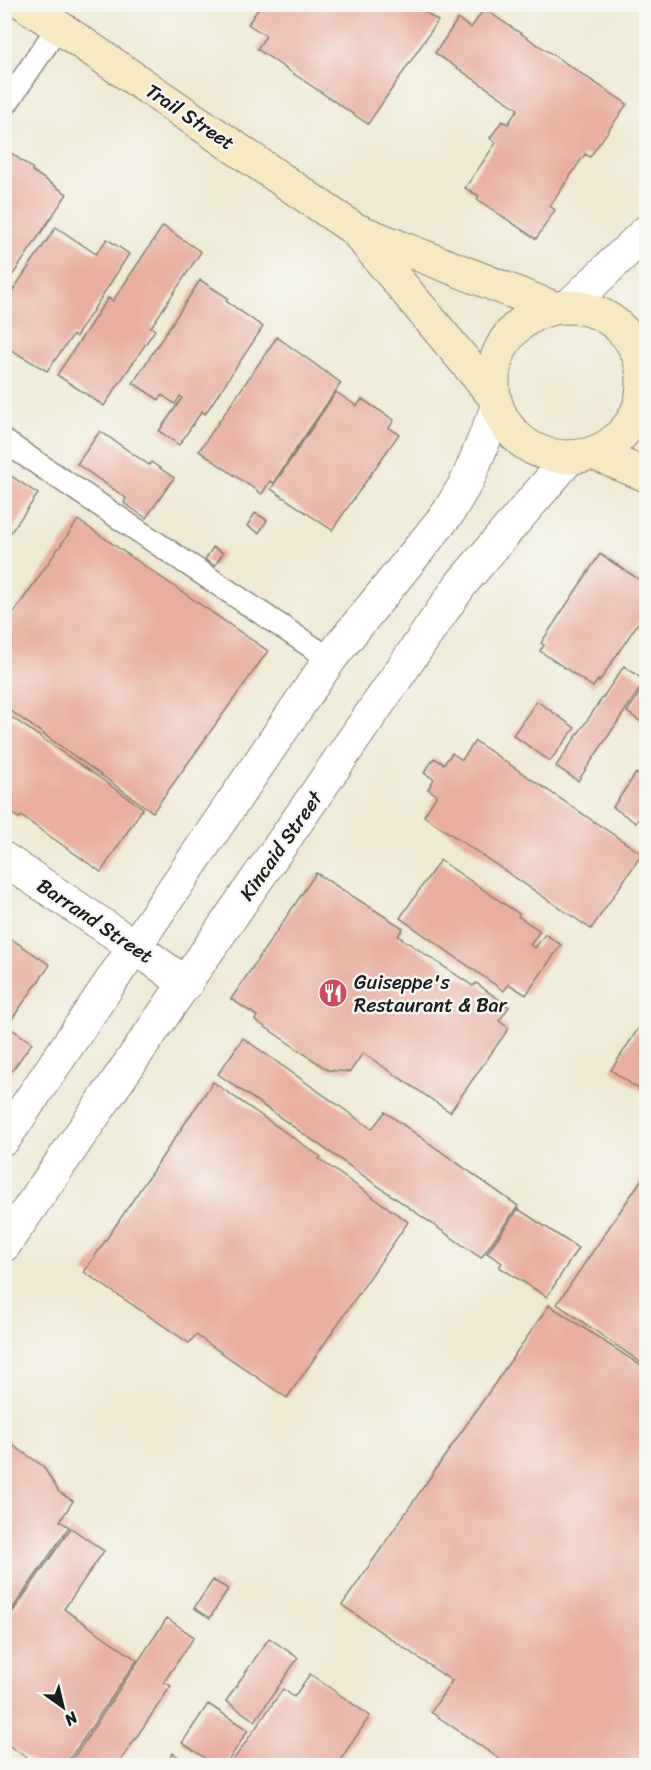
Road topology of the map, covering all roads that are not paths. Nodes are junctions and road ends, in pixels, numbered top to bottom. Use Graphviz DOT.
graph roads {
  1 [pos="26,4"];
  2 [pos="58,27"];
  3 [pos="4,107"];
  4 [pos="354,229"];
  5 [pos="646,232"];
  6 [pos="561,307"];
  7 [pos="644,370"];
  8 [pos="495,401"];
  9 [pos="4,441"];
  10 [pos="582,455"];
  11 [pos="646,475"];
  12 [pos="330,659"];
  13 [pos="4,859"];
  14 [pos="134,946"];
  15 [pos="186,984"];
  16 [pos="4,1139"];
  17 [pos="4,1245"];
  1 -- 2 [label="street, Trail Street"];
  2 -- 3 [label="lane"];
  2 -- 4 [label="street, Trail Street"];
  4 -- 6 [label="street, Trail Street"];
  4 -- 8 [label="street, Trail Street"];
  5 -- 6 [label="street"];
  6 -- 7 [label="street"];
  6 -- 8 [label="street"];
  7 -- 10 [label="street"];
  8 -- 10 [label="street"];
  8 -- 12 [label="street"];
  9 -- 12 [label="lane"];
  10 -- 11 [label="street"];
  10 -- 15 [label="street, Kincaid Street"];
  12 -- 14 [label="street"];
  13 -- 14 [label="street, Barrand Street"];
  14 -- 15 [label="street, Barrand Street"];
  14 -- 16 [label="street"];
  15 -- 17 [label="street, Kincaid Street"];
}
